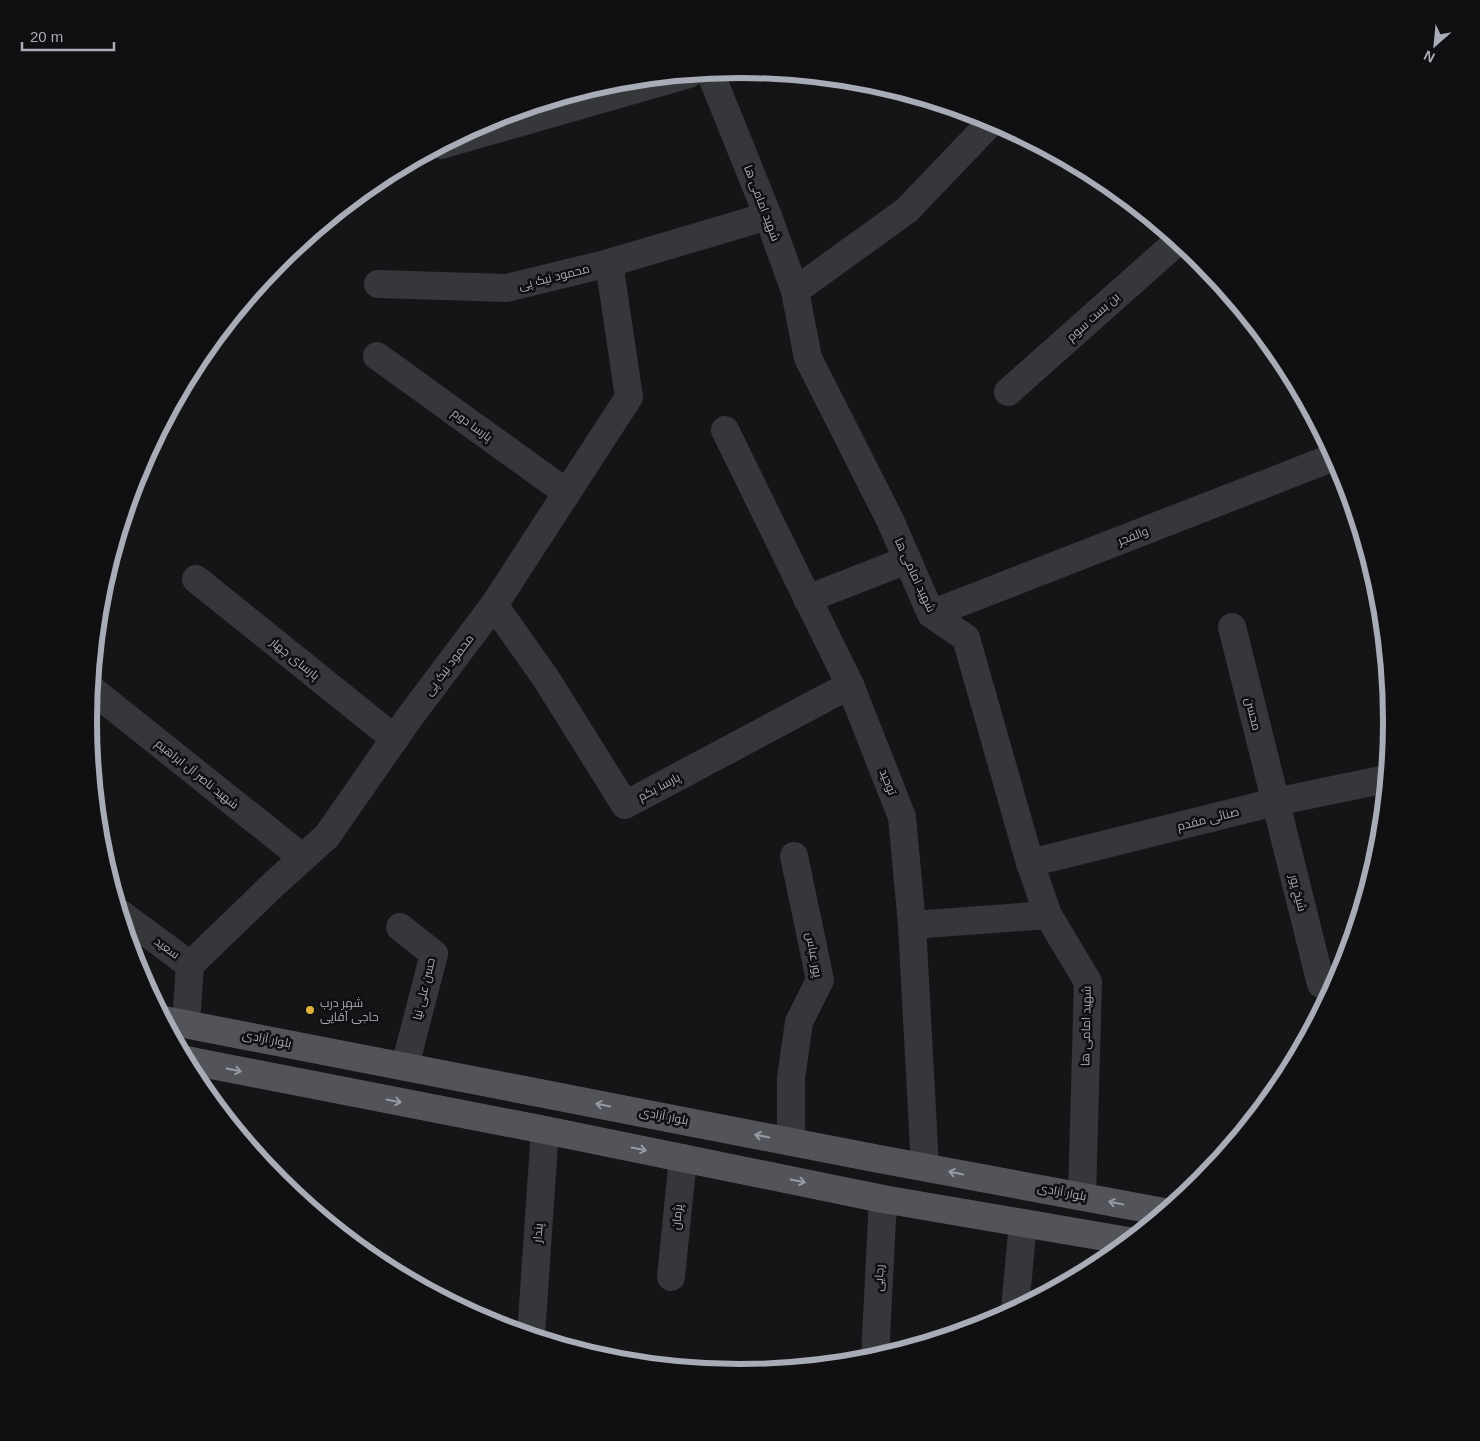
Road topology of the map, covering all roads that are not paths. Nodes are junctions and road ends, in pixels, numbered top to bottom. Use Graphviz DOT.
graph roads {
  1 [pos="713,79"];
  2 [pos="658,83"];
  3 [pos="986,126"];
  4 [pos="474,136"];
  5 [pos="768,216"];
  6 [pos="1173,245"];
  7 [pos="610,263"];
  8 [pos="378,284"];
  9 [pos="795,291"];
  10 [pos="378,356"];
  11 [pos="1008,392"];
  12 [pos="726,430"];
  13 [pos="1328,460"];
  14 [pos="567,493"];
  15 [pos="908,560"];
  16 [pos="196,579"];
  17 [pos="807,598"];
  18 [pos="494,606"];
  19 [pos="931,614"];
  20 [pos="1232,627"];
  21 [pos="850,685"];
  22 [pos="98,694"];
  23 [pos="395,739"];
  24 [pos="1380,780"];
  25 [pos="1275,802"];
  26 [pos="794,856"];
  27 [pos="303,858"];
  28 [pos="1030,862"];
  29 [pos="1048,915"];
  30 [pos="129,920"];
  31 [pos="912,925"];
  32 [pos="400,927"];
  33 [pos="190,965"];
  34 [pos="1321,984"];
  35 [pos="175,1022"];
  36 [pos="195,1062"];
  37 [pos="405,1066"];
  38 [pos="545,1130"];
  39 [pos="791,1141"];
  40 [pos="683,1158"];
  41 [pos="925,1167"];
  42 [pos="1082,1196"];
  43 [pos="883,1199"];
  44 [pos="1156,1210"];
  45 [pos="1023,1223"];
  46 [pos="1118,1240"];
  47 [pos="671,1276"];
  48 [pos="1016,1301"];
  49 [pos="531,1328"];
  50 [pos="875,1349"];
  1 -- 5 [label="street, شهید امامی ها"];
  2 -- 4 [label="street"];
  3 -- 9 [label="street"];
  5 -- 7 [label="street, محمود نیک پی"];
  5 -- 9 [label="street, شهید امامی ها"];
  6 -- 11 [label="street, بن بست سوم"];
  7 -- 8 [label="street, محمود نیک پی"];
  7 -- 14 [label="street, محمود نیک پی"];
  9 -- 15 [label="street, شهید امامی ها"];
  10 -- 14 [label="street, پارسا دوم"];
  12 -- 17 [label="street, توحید"];
  13 -- 19 [label="street, والفجر"];
  14 -- 18 [label="street, محمود نیک پی"];
  15 -- 17 [label="street"];
  15 -- 19 [label="street, شهید امامی ها"];
  16 -- 23 [label="street, پارسای چهار"];
  17 -- 21 [label="street, توحید"];
  18 -- 21 [label="street, پارسا یکم"];
  18 -- 23 [label="street, محمود نیک پی"];
  19 -- 28 [label="street, شهید امامی ها"];
  20 -- 25 [label="street, محسن"];
  21 -- 31 [label="street, توحید"];
  22 -- 27 [label="street, شهید ناصر آل ابراهیم"];
  23 -- 27 [label="street, محمود نیک پی"];
  24 -- 25 [label="street, صنائی مقدم"];
  25 -- 28 [label="street, صنائی مقدم"];
  25 -- 34 [label="street, شیخ پور"];
  26 -- 39 [label="street, پور عباس"];
  27 -- 33 [label="street, محمود نیک پی"];
  28 -- 29 [label="street, شهید امامی ها"];
  29 -- 31 [label="street"];
  29 -- 42 [label="street, شهید امامی ها"];
  30 -- 33 [label="street, سعید"];
  31 -- 41 [label="street, توحید"];
  32 -- 37 [label="street, حسن علی نیا"];
  33 -- 35 [label="street"];
  35 -- 37 [label="main road, بلوار آزادی"];
  36 -- 38 [label="main road, one-way"];
  39 -- 37 [label="main road, بلوار آزادی, one-way"];
  38 -- 40 [label="main road, one-way"];
  38 -- 49 [label="street, پندار"];
  39 -- 41 [label="main road, بلوار آزادی"];
  40 -- 43 [label="main road, one-way"];
  40 -- 47 [label="street, پژمان"];
  42 -- 41 [label="main road, بلوار آزادی, one-way"];
  44 -- 42 [label="main road, بلوار آزادی, one-way"];
  43 -- 45 [label="main road"];
  43 -- 50 [label="street, رجایی"];
  45 -- 46 [label="main road"];
  45 -- 48 [label="street"];
}
